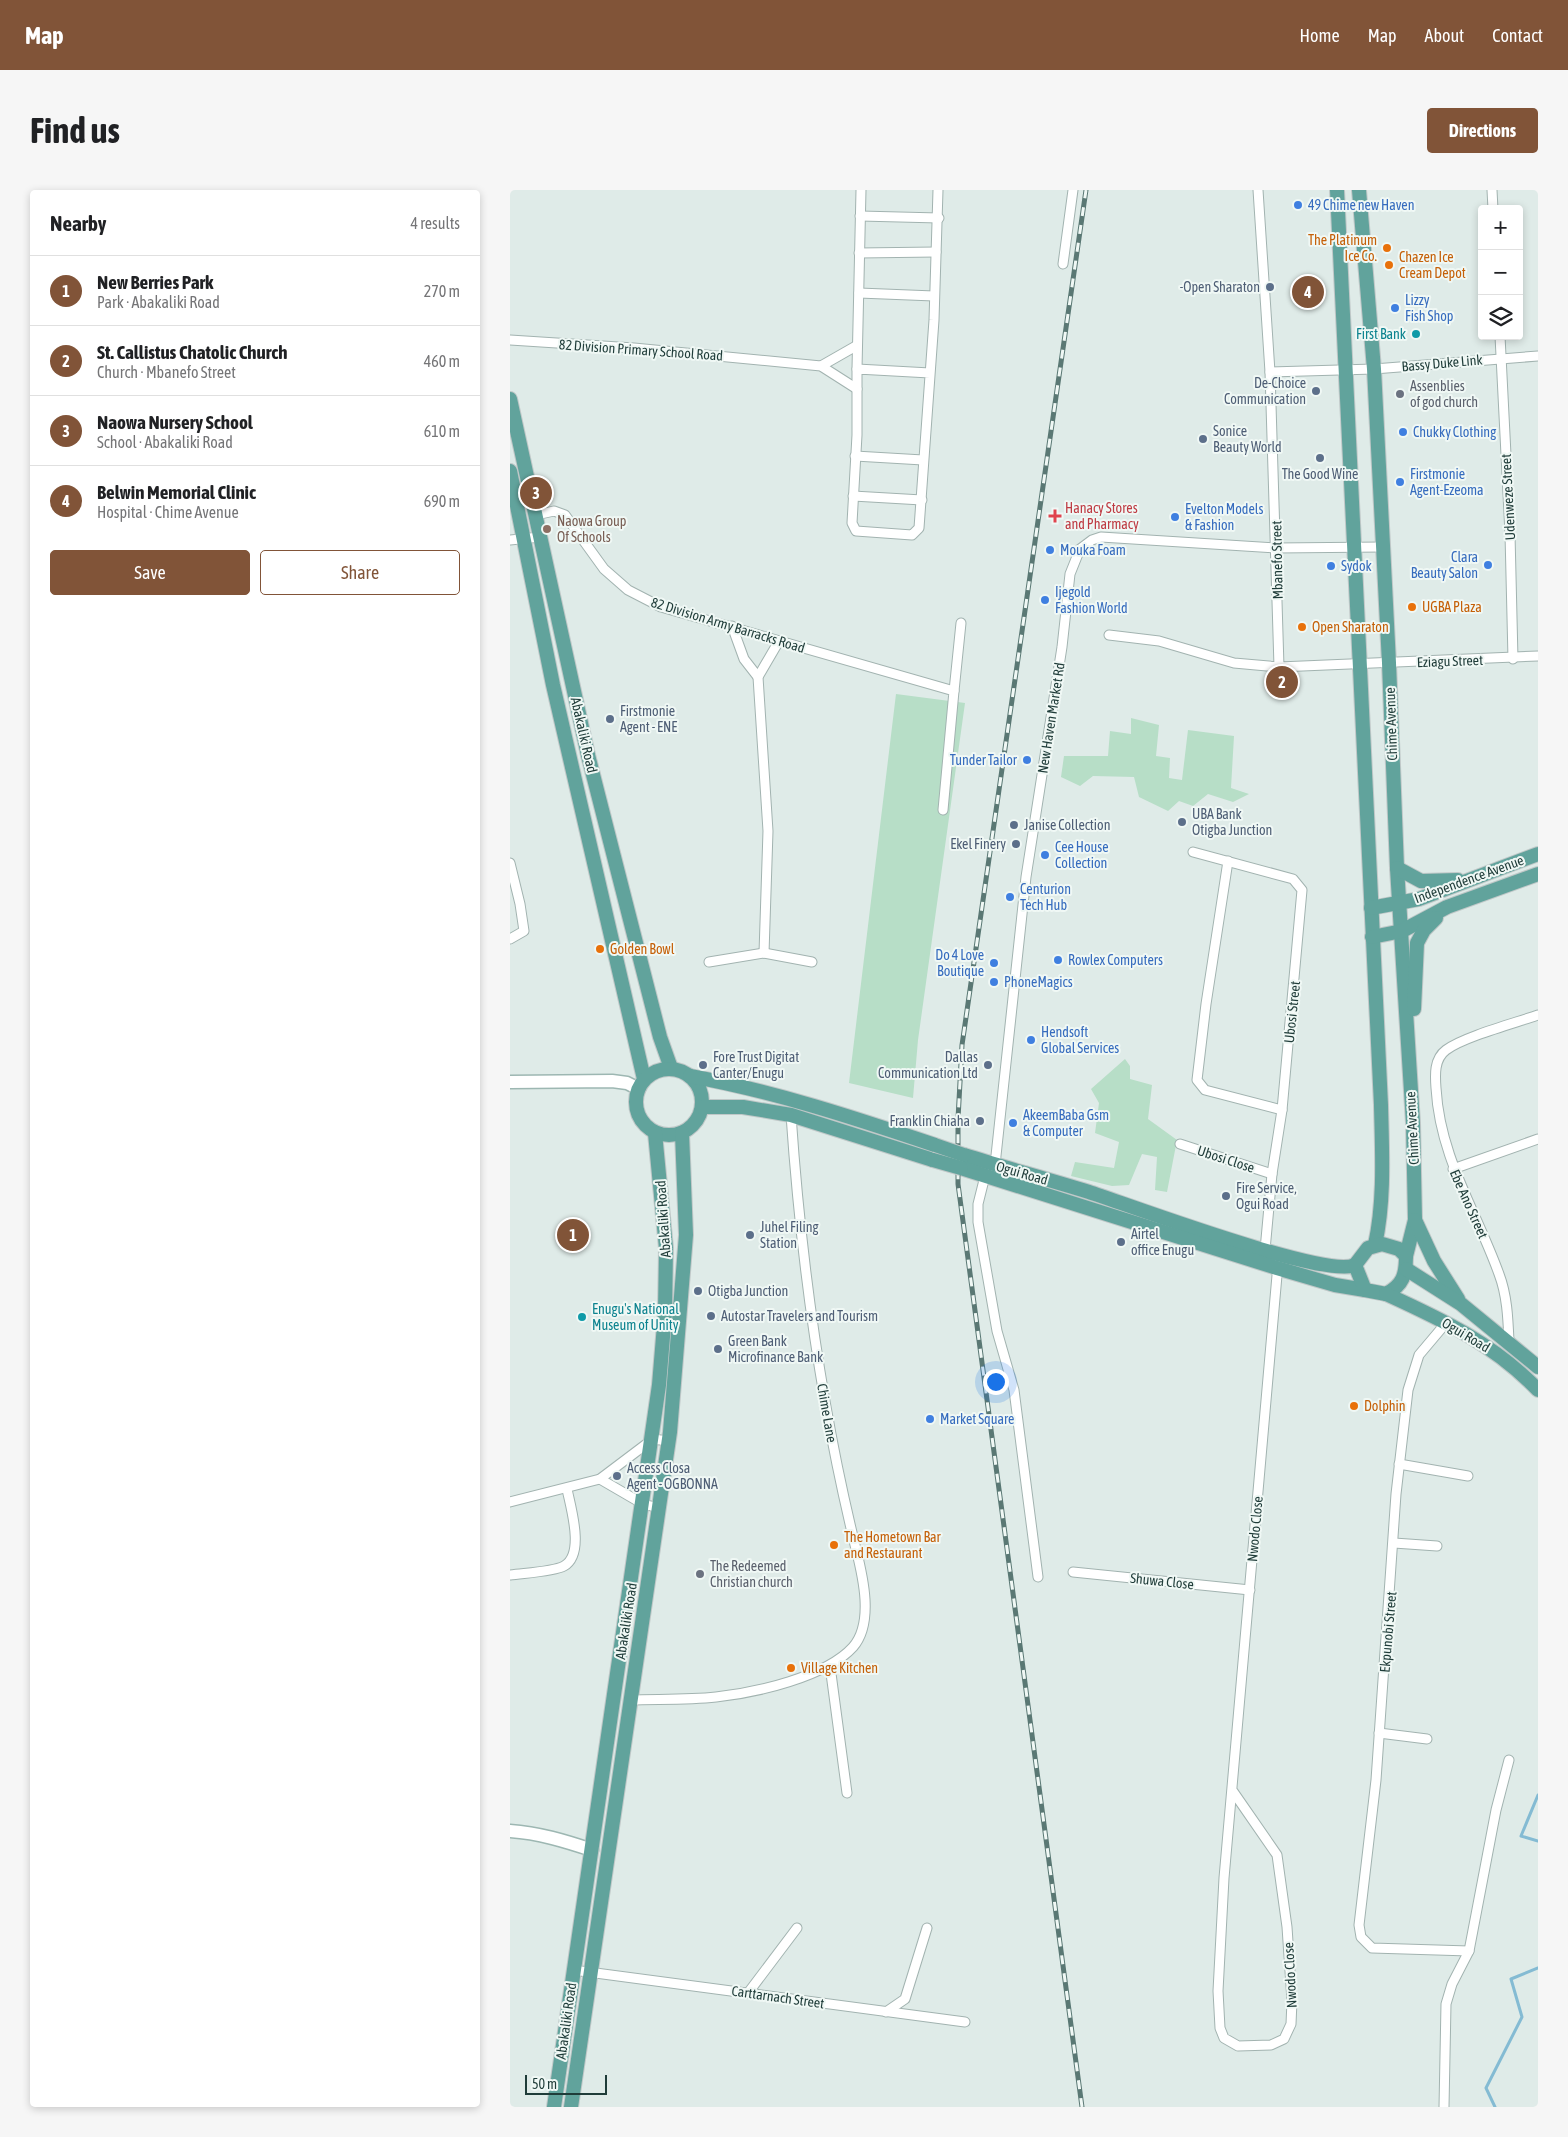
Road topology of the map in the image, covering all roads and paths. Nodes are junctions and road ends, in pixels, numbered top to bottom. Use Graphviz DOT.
graph roads {
  1 [pos="861,190"];
  2 [pos="938,190"];
  3 [pos="1073,190"];
  4 [pos="1258,190"];
  5 [pos="1337,190"];
  6 [pos="1359,190"];
  7 [pos="1492,190"];
  8 [pos="1493,205"];
  9 [pos="860,216"];
  10 [pos="938,218"];
  11 [pos="936,252"];
  12 [pos="859,253"];
  13 [pos="1063,264"];
  14 [pos="859,293"];
  15 [pos="934,296"];
  16 [pos="510,340"];
  17 [pos="1500,340"];
  18 [pos="856,346"];
  19 [pos="1538,356"];
  20 [pos="1501,358"];
  21 [pos="821,366"];
  22 [pos="857,368"];
  23 [pos="1374,369"];
  24 [pos="1346,370"];
  25 [pos="930,372"];
  26 [pos="1270,372"];
  27 [pos="857,389"];
  28 [pos="510,399"];
  29 [pos="855,456"];
  30 [pos="923,460"];
  31 [pos="510,472"];
  32 [pos="853,496"];
  33 [pos="922,500"];
  34 [pos="513,509"];
  35 [pos="535,511"];
  36 [pos="540,537"];
  37 [pos="516,540"];
  38 [pos="1383,547"];
  39 [pos="1276,548"];
  40 [pos="1355,548"];
  41 [pos="962,623"];
  42 [pos="732,626"];
  43 [pos="1109,634"];
  44 [pos="779,641"];
  45 [pos="1538,656"];
  46 [pos="1513,658"];
  47 [pos="1389,662"];
  48 [pos="1361,664"];
  49 [pos="1279,667"];
  50 [pos="758,677"];
  51 [pos="954,691"];
  52 [pos="943,810"];
  53 [pos="1193,852"];
  54 [pos="1538,854"];
  55 [pos="1228,862"];
  56 [pos="510,863"];
  57 [pos="1397,868"];
  58 [pos="1538,874"];
  59 [pos="1469,880"];
  60 [pos="1400,902"];
  61 [pos="1447,907"];
  62 [pos="1371,908"];
  63 [pos="1402,931"];
  64 [pos="1372,938"];
  65 [pos="510,939"];
  66 [pos="764,953"];
  67 [pos="709,962"];
  68 [pos="812,962"];
  69 [pos="1538,1015"];
  70 [pos="1408,1047"];
  71 [pos="671,1068"];
  72 [pos="690,1076"];
  73 [pos="510,1082"];
  74 [pos="642,1084"];
  75 [pos="702,1107"];
  76 [pos="1282,1110"];
  77 [pos="792,1115"];
  78 [pos="655,1133"];
  79 [pos="682,1133"];
  80 [pos="1538,1139"];
  81 [pos="1180,1144"];
  82 [pos="958,1160"];
  83 [pos="995,1165"];
  84 [pos="1453,1169"];
  85 [pos="1272,1174"];
  86 [pos="985,1176"];
  87 [pos="1088,1192"];
  88 [pos="1083,1206"];
  89 [pos="1415,1220"];
  90 [pos="1375,1245"];
  91 [pos="1265,1250"];
  92 [pos="1279,1261"];
  93 [pos="1406,1263"];
  94 [pos="1355,1265"];
  95 [pos="666,1278"];
  96 [pos="684,1281"];
  97 [pos="1365,1290"];
  98 [pos="1386,1294"];
  99 [pos="1461,1304"];
  100 [pos="1446,1323"];
  101 [pos="1509,1341"];
  102 [pos="1538,1367"];
  103 [pos="1538,1390"];
  104 [pos="653,1439"];
  105 [pos="668,1441"];
  106 [pos="1399,1464"];
  107 [pos="1468,1476"];
  108 [pos="600,1480"];
  109 [pos="567,1489"];
  110 [pos="510,1502"];
  111 [pos="643,1504"];
  112 [pos="659,1508"];
  113 [pos="1394,1543"];
  114 [pos="1437,1546"];
  115 [pos="1073,1572"];
  116 [pos="510,1575"];
  117 [pos="1038,1577"];
  118 [pos="1250,1590"];
  119 [pos="830,1666"];
  120 [pos="630,1700"];
  121 [pos="1379,1733"];
  122 [pos="1427,1740"];
  123 [pos="1509,1760"];
  124 [pos="1232,1790"];
  125 [pos="847,1793"];
  126 [pos="510,1830"];
  127 [pos="592,1850"];
  128 [pos="797,1928"];
  129 [pos="927,1928"];
  130 [pos="1469,1951"];
  131 [pos="573,1970"];
  132 [pos="591,1972"];
  133 [pos="748,1993"];
  134 [pos="886,2012"];
  135 [pos="965,2022"];
  136 [pos="554,2107"];
  137 [pos="571,2107"];
  138 [pos="1444,2107"];
  1 -- 9 [label="street"];
  2 -- 10 [label="street"];
  3 -- 13 [label="street"];
  4 -- 26 [label="street, Mbanefo Street"];
  5 -- 24 [label="main road, Chime Avenue"];
  6 -- 23 [label="main road, Chime Avenue"];
  7 -- 8 [label="street"];
  9 -- 10 [label="street"];
  9 -- 12 [label="street"];
  10 -- 11 [label="street"];
  11 -- 12 [label="street"];
  11 -- 15 [label="street"];
  12 -- 14 [label="street"];
  14 -- 15 [label="street"];
  14 -- 18 [label="street"];
  15 -- 25 [label="street"];
  16 -- 21 [label="street, 82 Division Primary School Road"];
  17 -- 20 [label="street, Udenweze Street"];
  18 -- 21 [label="street"];
  18 -- 22 [label="street"];
  19 -- 20 [label="street, Bassy Duke Link"];
  20 -- 23 [label="street, Bassy Duke Link"];
  20 -- 46 [label="street, Udenweze Street"];
  21 -- 27 [label="street"];
  22 -- 25 [label="street"];
  22 -- 27 [label="street"];
  23 -- 24 [label="street, Bassy Duke Link"];
  23 -- 38 [label="main road, Chime Avenue"];
  24 -- 26 [label="street"];
  24 -- 40 [label="main road, Chime Avenue"];
  25 -- 30 [label="street"];
  26 -- 39 [label="street, Mbanefo Street"];
  27 -- 29 [label="street"];
  28 -- 35 [label="main road, Abakaliki Road"];
  29 -- 30 [label="street"];
  29 -- 32 [label="street"];
  30 -- 33 [label="street"];
  31 -- 34 [label="main road, Abakaliki Road"];
  32 -- 33 [label="street"];
  32 -- 33 [label="street"];
  34 -- 35 [label="street, 82 Division Army Barracks Road"];
  34 -- 37 [label="main road, Abakaliki Road"];
  35 -- 36 [label="main road, Abakaliki Road"];
  35 -- 42 [label="street, 82 Division Army Barracks Road"];
  36 -- 37 [label="street"];
  36 -- 71 [label="main road, Abakaliki Road"];
  37 -- 74 [label="main road, Abakaliki Road"];
  38 -- 40 [label="street, New Haven Market Rd"];
  38 -- 47 [label="main road, Chime Avenue"];
  39 -- 40 [label="street, New Haven Market Rd"];
  39 -- 49 [label="street, Mbanefo Street"];
  39 -- 83 [label="street, New Haven Market Rd"];
  40 -- 48 [label="main road, Chime Avenue"];
  41 -- 51 [label="street"];
  42 -- 44 [label="street, 82 Division Army Barracks Road"];
  42 -- 50 [label="street"];
  43 -- 49 [label="street"];
  44 -- 50 [label="street"];
  44 -- 51 [label="street, 82 Division Army Barracks Road"];
  45 -- 46 [label="street, Eziagu Street"];
  46 -- 47 [label="street, Eziagu Street"];
  47 -- 48 [label="street, Eziagu Street"];
  47 -- 57 [label="main road, Chime Avenue"];
  48 -- 49 [label="street"];
  48 -- 62 [label="main road, Chime Avenue"];
  50 -- 66 [label="street"];
  51 -- 52 [label="street"];
  53 -- 55 [label="street, Ubosi Street"];
  54 -- 59 [label="main road, Independence Avenue"];
  55 -- 76 [label="street, Ubosi Street"];
  55 -- 76 [label="street"];
  56 -- 65 [label="street"];
  57 -- 59 [label="main road"];
  57 -- 60 [label="main road, Chime Avenue"];
  58 -- 61 [label="main road, Independence Avenue"];
  59 -- 60 [label="main road, Independence Avenue"];
  60 -- 62 [label="main road, Independence Avenue"];
  60 -- 63 [label="main road, Chime Avenue"];
  61 -- 63 [label="main road, Independence Avenue"];
  61 -- 70 [label="main road"];
  62 -- 64 [label="main road, Chime Avenue"];
  63 -- 64 [label="main road, Independence Avenue"];
  63 -- 70 [label="main road, Chime Avenue"];
  64 -- 90 [label="main road, Chime Avenue"];
  66 -- 67 [label="street"];
  66 -- 68 [label="street"];
  69 -- 84 [label="street, Ebe Ano Street"];
  70 -- 89 [label="main road, Chime Avenue"];
  71 -- 72 [label="main road"];
  71 -- 74 [label="main road"];
  72 -- 75 [label="main road"];
  72 -- 82 [label="main road, Ogui Road, bridge"];
  73 -- 74 [label="street"];
  74 -- 78 [label="main road"];
  75 -- 77 [label="main road, Ogui Road"];
  75 -- 79 [label="main road"];
  76 -- 85 [label="street, Ubosi Street"];
  77 -- 82 [label="main road, Ogui Road, bridge"];
  77 -- 119 [label="street, Chime Lane"];
  78 -- 79 [label="main road"];
  78 -- 95 [label="main road, Abakaliki Road"];
  79 -- 96 [label="main road, Abakaliki Road"];
  80 -- 84 [label="street"];
  81 -- 85 [label="street, Ubosi Close"];
  82 -- 83 [label="main road, Ogui Road"];
  82 -- 86 [label="main road, Ogui Road"];
  83 -- 87 [label="main road, Ogui Road"];
  84 -- 101 [label="street, Ebe Ano Street"];
  85 -- 91 [label="street, Ubosi Street"];
  86 -- 88 [label="main road, Ogui Road"];
  86 -- 117 [label="street"];
  87 -- 88 [label="main road"];
  87 -- 91 [label="main road, Ogui Road"];
  88 -- 92 [label="main road, Ogui Road"];
  89 -- 93 [label="main road, Chime Avenue"];
  89 -- 99 [label="main road"];
  90 -- 93 [label="main road"];
  90 -- 94 [label="main road"];
  91 -- 92 [label="main road, Ogui Road"];
  92 -- 94 [label="main road, Ogui Road"];
  92 -- 97 [label="main road, Ogui Road"];
  92 -- 118 [label="street, Nwodo Close"];
  93 -- 98 [label="main road"];
  93 -- 99 [label="main road, Ogui Road"];
  94 -- 97 [label="main road"];
  95 -- 96 [label="main road"];
  95 -- 104 [label="main road, Abakaliki Road"];
  96 -- 105 [label="main road, Abakaliki Road"];
  97 -- 98 [label="main road"];
  98 -- 100 [label="main road, Ogui Road"];
  99 -- 101 [label="main road, Ogui Road"];
  100 -- 103 [label="main road, Ogui Road"];
  100 -- 106 [label="street, Ekpunobi Street"];
  101 -- 102 [label="main road, Ogui Road"];
  104 -- 105 [label="street"];
  104 -- 108 [label="street"];
  104 -- 111 [label="main road, Abakaliki Road"];
  105 -- 112 [label="main road, Abakaliki Road"];
  106 -- 107 [label="street"];
  106 -- 113 [label="street, Ekpunobi Street"];
  108 -- 109 [label="street"];
  108 -- 111 [label="street"];
  109 -- 110 [label="street"];
  109 -- 116 [label="street"];
  111 -- 112 [label="street"];
  111 -- 127 [label="main road, Abakaliki Road"];
  112 -- 120 [label="main road, Abakaliki Road"];
  113 -- 114 [label="street"];
  113 -- 121 [label="street, Ekpunobi Street"];
  115 -- 118 [label="street, Shuwa Close"];
  118 -- 124 [label="street, Nwodo Close"];
  119 -- 120 [label="street, Chime Lane"];
  119 -- 125 [label="street"];
  120 -- 132 [label="main road, Abakaliki Road"];
  121 -- 122 [label="street"];
  121 -- 130 [label="street, Ekpunobi Street"];
  123 -- 130 [label="street"];
  124 -- 124 [label="street, Nwodo Close"];
  126 -- 127 [label="street"];
  127 -- 131 [label="main road, Abakaliki Road"];
  128 -- 133 [label="street"];
  129 -- 134 [label="street"];
  130 -- 138 [label="street"];
  131 -- 132 [label="street, Carttarnach Street"];
  131 -- 136 [label="main road, Abakaliki Road"];
  132 -- 133 [label="street, Carttarnach Street"];
  132 -- 137 [label="main road, Abakaliki Road"];
  133 -- 134 [label="street, Carttarnach Street"];
  134 -- 135 [label="street, Carttarnach Street"];
}
